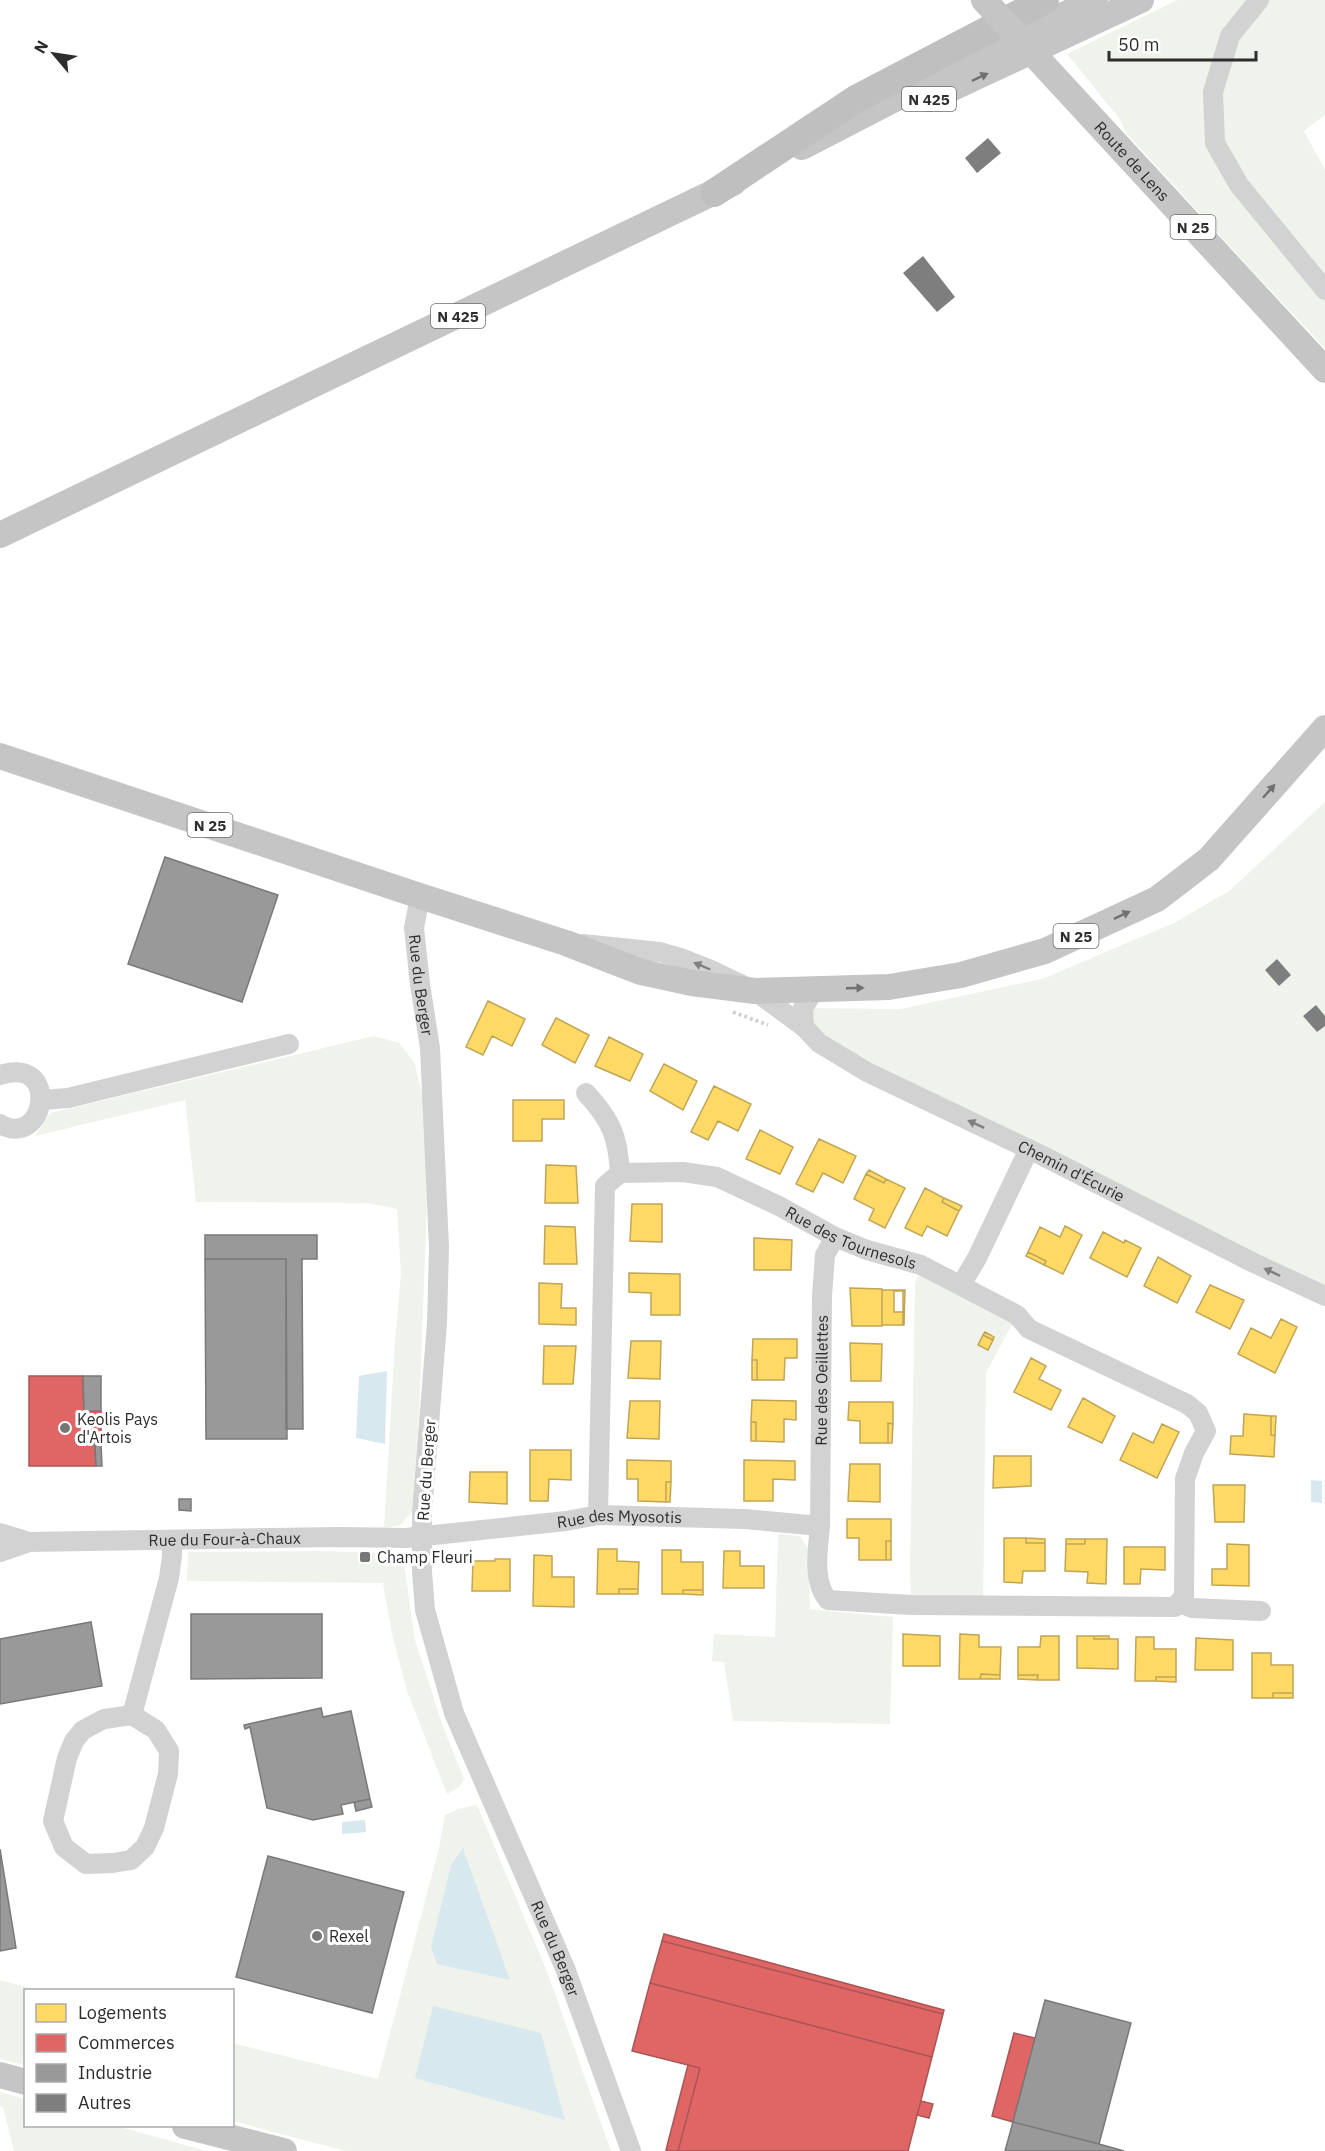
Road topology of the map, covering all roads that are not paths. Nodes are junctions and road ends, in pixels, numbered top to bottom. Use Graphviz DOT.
graph roads {
  1 [pos="984,0"];
  2 [pos="1045,0"];
  3 [pos="1095,0"];
  4 [pos="1141,0"];
  5 [pos="1259,0"];
  6 [pos="714,193"];
  7 [pos="1325,290"];
  8 [pos="1325,370"];
  9 [pos="0,535"];
  10 [pos="1325,728"];
  11 [pos="0,756"];
  12 [pos="420,896"];
  13 [pos="814,990"];
  14 [pos="755,991"];
  15 [pos="804,1027"];
  16 [pos="289,1044"];
  17 [pos="0,1075"];
  18 [pos="586,1093"];
  19 [pos="42,1100"];
  20 [pos="0,1124"];
  21 [pos="1029,1149"];
  22 [pos="620,1173"];
  23 [pos="835,1237"];
  24 [pos="961,1285"];
  25 [pos="1325,1296"];
  26 [pos="598,1515"];
  27 [pos="820,1526"];
  28 [pos="0,1533"];
  29 [pos="422,1535"];
  30 [pos="172,1540"];
  31 [pos="29,1542"];
  32 [pos="0,1552"];
  33 [pos="1177,1605"];
  34 [pos="1261,1611"];
  35 [pos="132,1715"];
  36 [pos="0,2075"];
  37 [pos="24,2081"];
  38 [pos="189,2127"];
  39 [pos="284,2151"];
  40 [pos="631,2151"];
  1 -- 8 [label="main road, Route de Lens / N 25, bridge"];
  2 -- 6 [label="highway"];
  3 -- 6 [label="main road, N 425"];
  6 -- 4 [label="main road, N 425, one-way"];
  5 -- 7 [label="street"];
  6 -- 9 [label="main road, N 425"];
  13 -- 10 [label="main road, N 25, one-way"];
  11 -- 12 [label="main road, N 25"];
  12 -- 14 [label="main road, N 25"];
  12 -- 29 [label="street, Rue du Berger"];
  13 -- 14 [label="main road, N 25"];
  13 -- 15 [label="street"];
  14 -- 15 [label="street, Chemin d'Écurie"];
  21 -- 15 [label="street, Chemin d'Écurie, one-way"];
  16 -- 19 [label="street"];
  17 -- 19 [label="street"];
  18 -- 22 [label="street"];
  19 -- 20 [label="street"];
  21 -- 24 [label="street"];
  25 -- 21 [label="street, Chemin d'Écurie, one-way"];
  22 -- 23 [label="street, Rue des Tournesols"];
  22 -- 26 [label="street"];
  23 -- 24 [label="street, Rue des Tournesols"];
  23 -- 27 [label="street, Rue des Oeillettes"];
  24 -- 33 [label="street, Rue des Tournesols"];
  26 -- 27 [label="street, Rue des Myosotis"];
  26 -- 29 [label="street, Rue des Myosotis"];
  27 -- 33 [label="street, Rue des Oeillettes"];
  28 -- 31 [label="street, Rue du Four-à-Chaux"];
  29 -- 30 [label="street, Rue du Four-à-Chaux"];
  29 -- 40 [label="street, Rue du Berger"];
  30 -- 31 [label="street, Rue du Four-à-Chaux"];
  30 -- 35 [label="street"];
  31 -- 32 [label="street, Rue du Four-à-Chaux"];
  33 -- 34 [label="street, Rue des Oeillettes"];
  35 -- 35 [label="street"];
  36 -- 37 [label="main road"];
  38 -- 39 [label="main road"];
}
